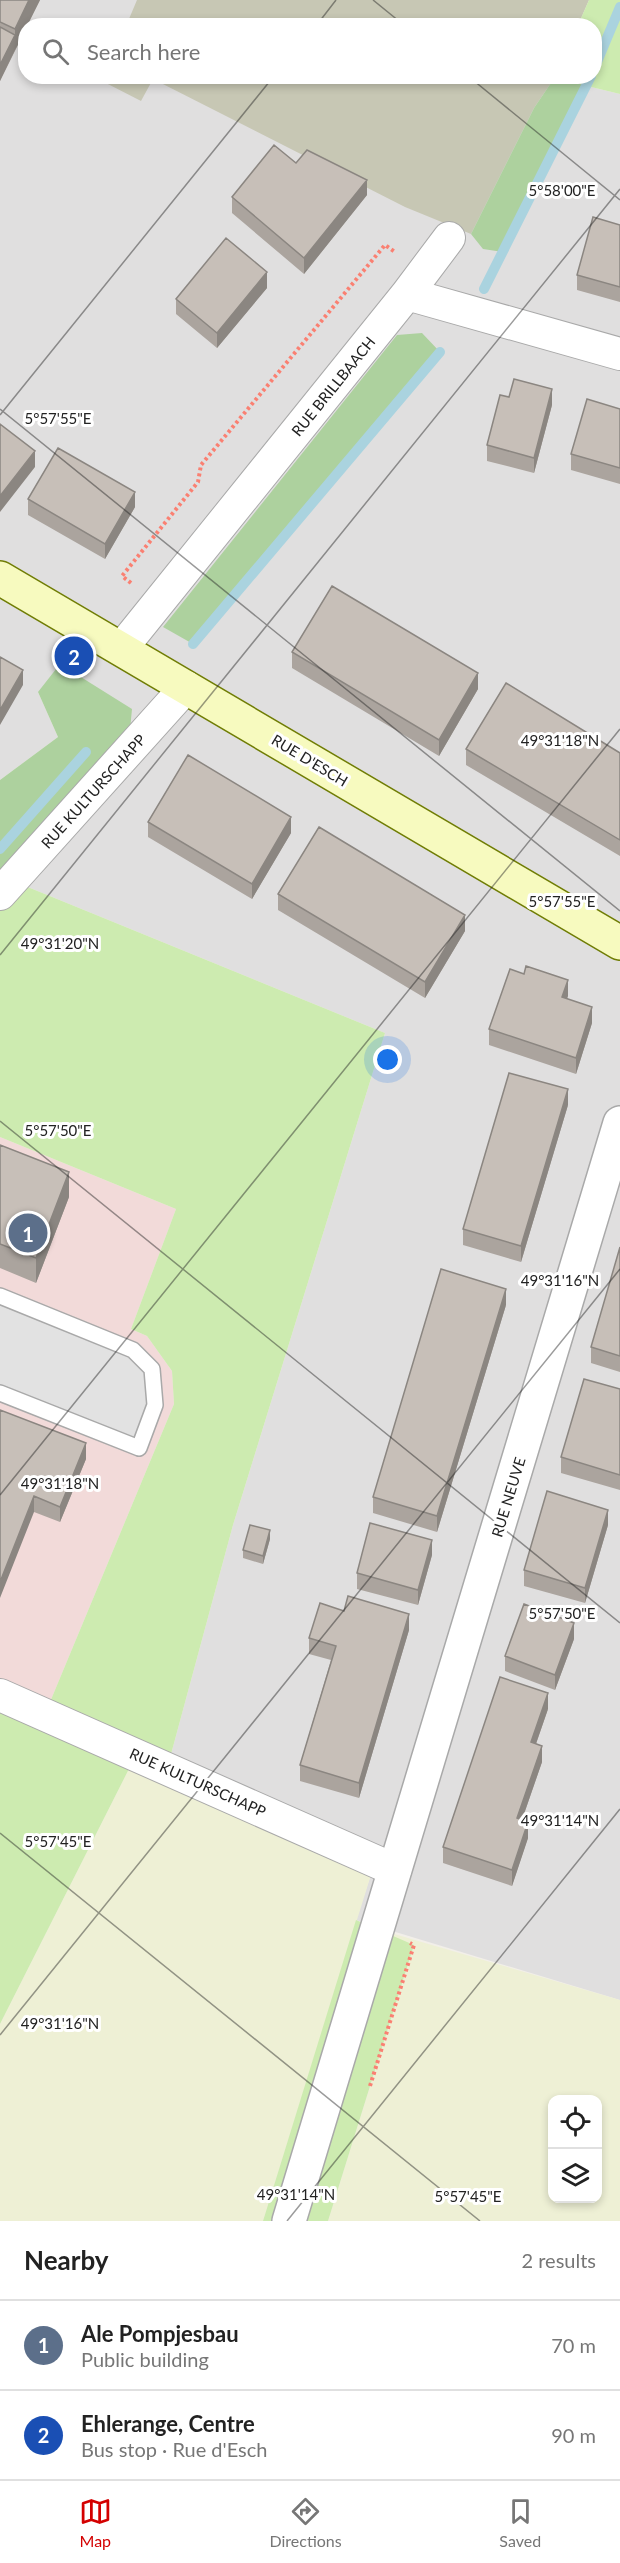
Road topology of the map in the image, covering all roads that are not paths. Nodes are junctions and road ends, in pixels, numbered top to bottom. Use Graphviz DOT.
graph roads {
  1 [pos="449,238"];
  2 [pos="407,294"];
  3 [pos="620,354"];
  4 [pos="0,578"];
  5 [pos="121,649"];
  6 [pos="186,687"];
  7 [pos="0,894"];
  8 [pos="620,943"];
  9 [pos="620,1123"];
  10 [pos="0,1296"];
  11 [pos="0,1393"];
  12 [pos="0,1695"];
  13 [pos="395,1870"];
  14 [pos="289,2221"];
  1 -- 2 [label="street, RUE BRILLBAACH"];
  2 -- 3 [label="street"];
  2 -- 5 [label="street, RUE BRILLBAACH"];
  4 -- 5 [label="main road, RUE D'ESCH"];
  5 -- 6 [label="main road, RUE D'ESCH"];
  6 -- 7 [label="street, RUE KULTURSCHAPP"];
  6 -- 8 [label="main road, RUE D'ESCH"];
  9 -- 13 [label="street, RUE NEUVE"];
  10 -- 11 [label="lane"];
  12 -- 13 [label="street, RUE KULTURSCHAPP"];
  13 -- 14 [label="street, RUE NEUVE"];
}
